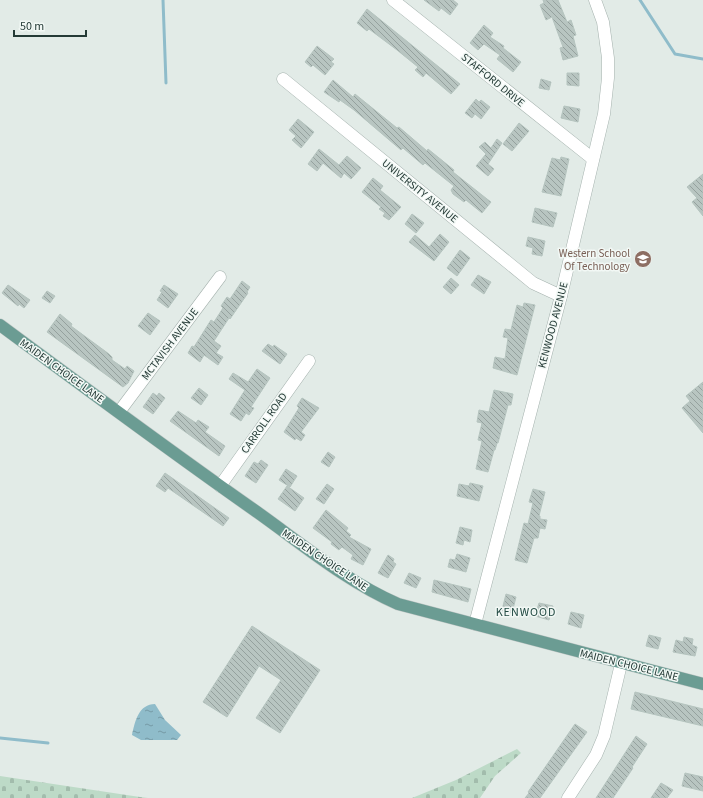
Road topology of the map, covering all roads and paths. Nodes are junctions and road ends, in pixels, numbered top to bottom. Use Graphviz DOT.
graph roads {
  1 [pos="393,0"];
  2 [pos="596,0"];
  3 [pos="283,79"];
  4 [pos="593,160"];
  5 [pos="220,277"];
  6 [pos="561,296"];
  7 [pos="0,325"];
  8 [pos="309,360"];
  9 [pos="119,412"];
  10 [pos="220,486"];
  11 [pos="475,624"];
  12 [pos="621,664"];
  13 [pos="703,684"];
  14 [pos="568,798"];
  1 -- 4 [label="street, STAFFORD DRIVE"];
  2 -- 4 [label="street, KENWOOD AVENUE"];
  3 -- 6 [label="street, UNIVERSITY AVENUE"];
  4 -- 6 [label="street, KENWOOD AVENUE"];
  5 -- 9 [label="street, MCTAVISH AVENUE"];
  6 -- 11 [label="street, KENWOOD AVENUE"];
  7 -- 9 [label="main road, MAIDEN CHOICE LANE"];
  8 -- 10 [label="street, CARROLL ROAD"];
  9 -- 10 [label="main road, MAIDEN CHOICE LANE"];
  10 -- 11 [label="main road, MAIDEN CHOICE LANE"];
  11 -- 12 [label="main road, MAIDEN CHOICE LANE"];
  12 -- 13 [label="main road, MAIDEN CHOICE LANE"];
  12 -- 14 [label="street"];
}
